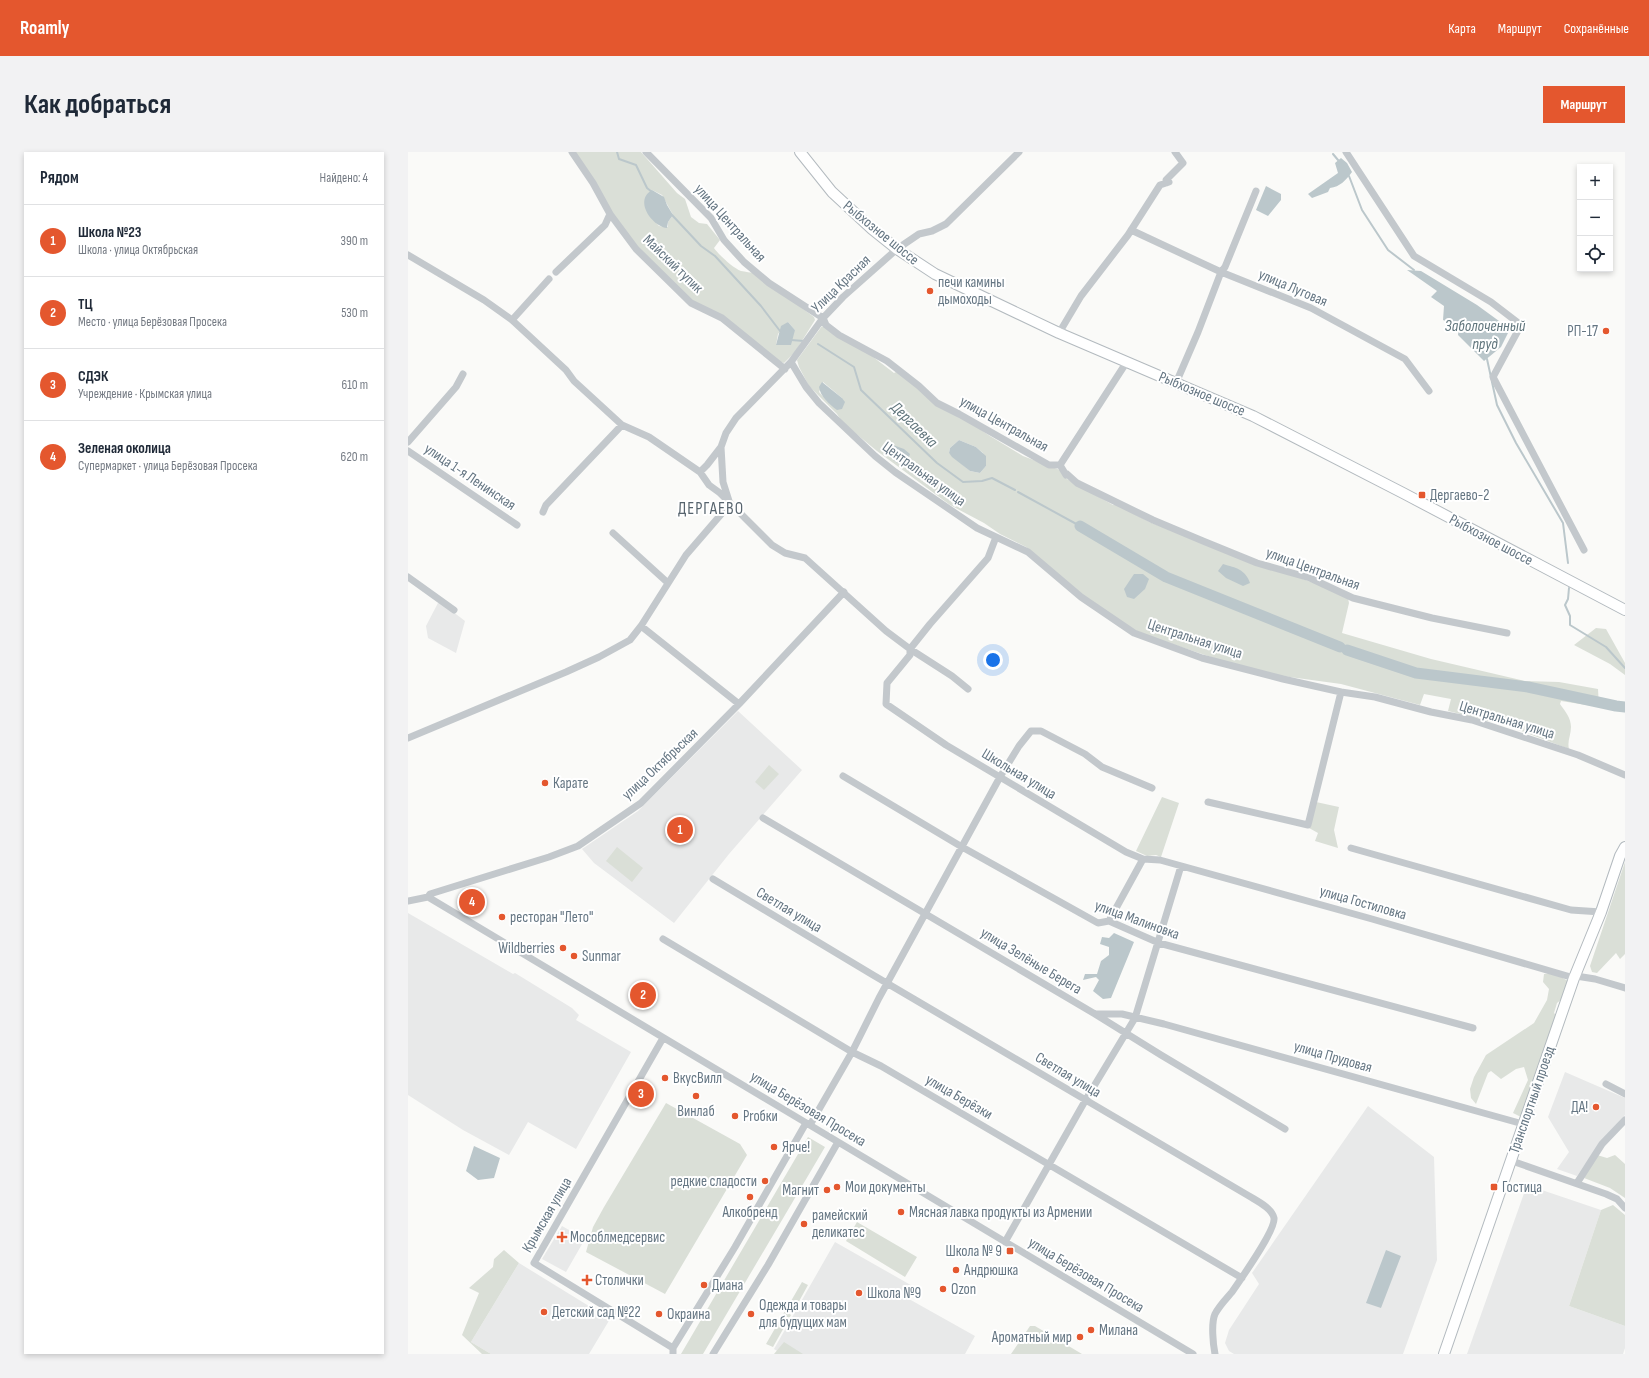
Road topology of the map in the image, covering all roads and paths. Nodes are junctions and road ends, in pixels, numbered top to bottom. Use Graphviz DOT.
graph roads {
  1 [pos="572,152"];
  2 [pos="646,152"];
  3 [pos="800,152"];
  4 [pos="1019,152"];
  5 [pos="1175,152"];
  6 [pos="1346,152"];
  7 [pos="1256,191"];
  8 [pos="610,214"];
  9 [pos="1131,230"];
  10 [pos="897,249"];
  11 [pos="408,255"];
  12 [pos="556,272"];
  13 [pos="1221,272"];
  14 [pos="549,279"];
  15 [pos="823,318"];
  16 [pos="512,320"];
  17 [pos="1059,333"];
  18 [pos="791,362"];
  19 [pos="1126,363"];
  20 [pos="785,369"];
  21 [pos="463,374"];
  22 [pos="1176,383"];
  23 [pos="1429,391"];
  24 [pos="622,425"];
  25 [pos="408,442"];
  26 [pos="721,447"];
  27 [pos="408,451"];
  28 [pos="1060,465"];
  29 [pos="700,472"];
  30 [pos="730,504"];
  31 [pos="543,512"];
  32 [pos="517,525"];
  33 [pos="613,533"];
  34 [pos="996,537"];
  35 [pos="1584,550"];
  36 [pos="408,577"];
  37 [pos="668,583"];
  38 [pos="844,592"];
  39 [pos="454,610"];
  40 [pos="1625,610"];
  41 [pos="641,626"];
  42 [pos="1507,633"];
  43 [pos="910,649"];
  44 [pos="968,688"];
  45 [pos="1341,692"];
  46 [pos="740,704"];
  47 [pos="408,738"];
  48 [pos="1625,775"];
  49 [pos="843,776"];
  50 [pos="1000,777"];
  51 [pos="1152,788"];
  52 [pos="1208,802"];
  53 [pos="763,818"];
  54 [pos="962,847"];
  55 [pos="1625,847"];
  56 [pos="1351,848"];
  57 [pos="1143,859"];
  58 [pos="1181,866"];
  59 [pos="713,879"];
  60 [pos="428,897"];
  61 [pos="408,901"];
  62 [pos="1601,912"];
  63 [pos="925,914"];
  64 [pos="1109,921"];
  65 [pos="663,939"];
  66 [pos="1158,943"];
  67 [pos="1575,977"];
  68 [pos="888,984"];
  69 [pos="1625,988"];
  70 [pos="1096,1014"];
  71 [pos="1135,1018"];
  72 [pos="1473,1028"];
  73 [pos="1126,1033"];
  74 [pos="663,1038"];
  75 [pos="852,1052"];
  76 [pos="1606,1084"];
  77 [pos="1625,1094"];
  78 [pos="1085,1101"];
  79 [pos="1625,1120"];
  80 [pos="808,1124"];
  81 [pos="1523,1124"];
  82 [pos="1285,1129"];
  83 [pos="838,1142"];
  84 [pos="1512,1161"];
  85 [pos="1049,1164"];
  86 [pos="1577,1183"];
  87 [pos="1625,1208"];
  88 [pos="1005,1242"];
  89 [pos="1242,1278"];
  90 [pos="673,1351"];
  91 [pos="1182,1351"];
  92 [pos="714,1354"];
  93 [pos="1193,1354"];
  94 [pos="1215,1354"];
  95 [pos="1444,1354"];
  1 -- 8 [label="street, Майский тупик"];
  2 -- 15 [label="street, улица Центральная"];
  3 -- 10 [label="main road, Рыбхозное шоссе"];
  4 -- 10 [label="street, Улица Красная"];
  5 -- 9 [label="street"];
  6 -- 35 [label="street"];
  7 -- 13 [label="street"];
  8 -- 12 [label="street"];
  8 -- 20 [label="street, Майский тупик"];
  9 -- 13 [label="street, улица Луговая"];
  9 -- 17 [label="street"];
  10 -- 15 [label="street, Улица Красная"];
  10 -- 17 [label="main road, Рыбхозное шоссе"];
  11 -- 16 [label="street"];
  13 -- 22 [label="street"];
  13 -- 23 [label="street, улица Луговая"];
  14 -- 16 [label="street"];
  15 -- 18 [label="street, Улица Красная"];
  15 -- 28 [label="street, улица Центральная"];
  16 -- 24 [label="street"];
  17 -- 19 [label="main road, Рыбхозное шоссе"];
  18 -- 20 [label="street, Улица Красная"];
  18 -- 34 [label="street, Центральная улица"];
  19 -- 22 [label="main road, Рыбхозное шоссе"];
  19 -- 28 [label="street"];
  20 -- 26 [label="street, Улица Красная"];
  21 -- 25 [label="street"];
  22 -- 40 [label="main road, Рыбхозное шоссе"];
  24 -- 29 [label="street"];
  24 -- 31 [label="street"];
  26 -- 29 [label="street"];
  26 -- 30 [label="street"];
  27 -- 32 [label="street, улица 1-я Ленинская"];
  28 -- 42 [label="street, улица Центральная"];
  29 -- 30 [label="street"];
  30 -- 37 [label="street"];
  30 -- 38 [label="street"];
  33 -- 37 [label="street"];
  34 -- 43 [label="street"];
  34 -- 45 [label="street, Центральная улица"];
  36 -- 39 [label="street"];
  37 -- 41 [label="street"];
  38 -- 43 [label="street"];
  38 -- 46 [label="street, улица Октябрьская"];
  41 -- 46 [label="street"];
  41 -- 47 [label="street"];
  43 -- 44 [label="street"];
  43 -- 50 [label="street, Школьная улица"];
  45 -- 48 [label="street, Центральная улица"];
  45 -- 52 [label="street"];
  46 -- 60 [label="street, улица Октябрьская"];
  49 -- 54 [label="street, улица Малиновка"];
  50 -- 51 [label="street, Крымская улица"];
  50 -- 54 [label="street, Крымская улица"];
  50 -- 57 [label="street, Школьная улица"];
  53 -- 63 [label="street, улица Зелёные Берега"];
  54 -- 63 [label="street, Крымская улица"];
  54 -- 64 [label="street, улица Малиновка"];
  55 -- 62 [label="main road, Транспортный проезд"];
  56 -- 62 [label="street"];
  57 -- 58 [label="street, улица Гостиловка"];
  57 -- 64 [label="street"];
  58 -- 66 [label="street"];
  58 -- 67 [label="street, улица Гостиловка"];
  59 -- 68 [label="street, Светлая улица"];
  60 -- 61 [label="street"];
  60 -- 74 [label="street, улица Берёзовая Просека"];
  62 -- 67 [label="main road, Транспортный проезд"];
  63 -- 68 [label="street, Крымская улица"];
  63 -- 70 [label="street, улица Зелёные Берега"];
  64 -- 66 [label="street, улица Малиновка"];
  65 -- 75 [label="street, улица Берёзки"];
  66 -- 71 [label="street"];
  66 -- 72 [label="street, улица Малиновка"];
  67 -- 69 [label="street, улица Гостиловка"];
  67 -- 81 [label="main road, Транспортный проезд"];
  68 -- 75 [label="street, Крымская улица"];
  68 -- 78 [label="street, Светлая улица"];
  70 -- 71 [label="street, улица Прудовая"];
  70 -- 73 [label="street, улица Зелёные Берега"];
  71 -- 73 [label="street"];
  71 -- 81 [label="street, улица Прудовая"];
  73 -- 78 [label="street"];
  73 -- 82 [label="street, улица Зелёные Берега"];
  74 -- 80 [label="street, улица Берёзовая Просека"];
  74 -- 90 [label="street, Крымская улица"];
  75 -- 80 [label="street, Крымская улица"];
  75 -- 85 [label="street, улица Берёзки"];
  76 -- 77 [label="street"];
  78 -- 85 [label="street"];
  78 -- 89 [label="street, Светлая улица"];
  79 -- 86 [label="street"];
  80 -- 83 [label="street, улица Берёзовая Просека"];
  80 -- 90 [label="street, Крымская улица"];
  81 -- 84 [label="main road, Транспортный проезд"];
  83 -- 88 [label="street, улица Берёзовая Просека"];
  83 -- 92 [label="street"];
  84 -- 86 [label="street"];
  84 -- 95 [label="main road, Транспортный проезд"];
  85 -- 88 [label="street"];
  85 -- 89 [label="street, улица Берёзки"];
  86 -- 87 [label="street"];
  88 -- 91 [label="street, улица Берёзовая Просека"];
  89 -- 94 [label="street, Светлая улица"];
  91 -- 93 [label="street, улица Берёзовая Просека"];
}
